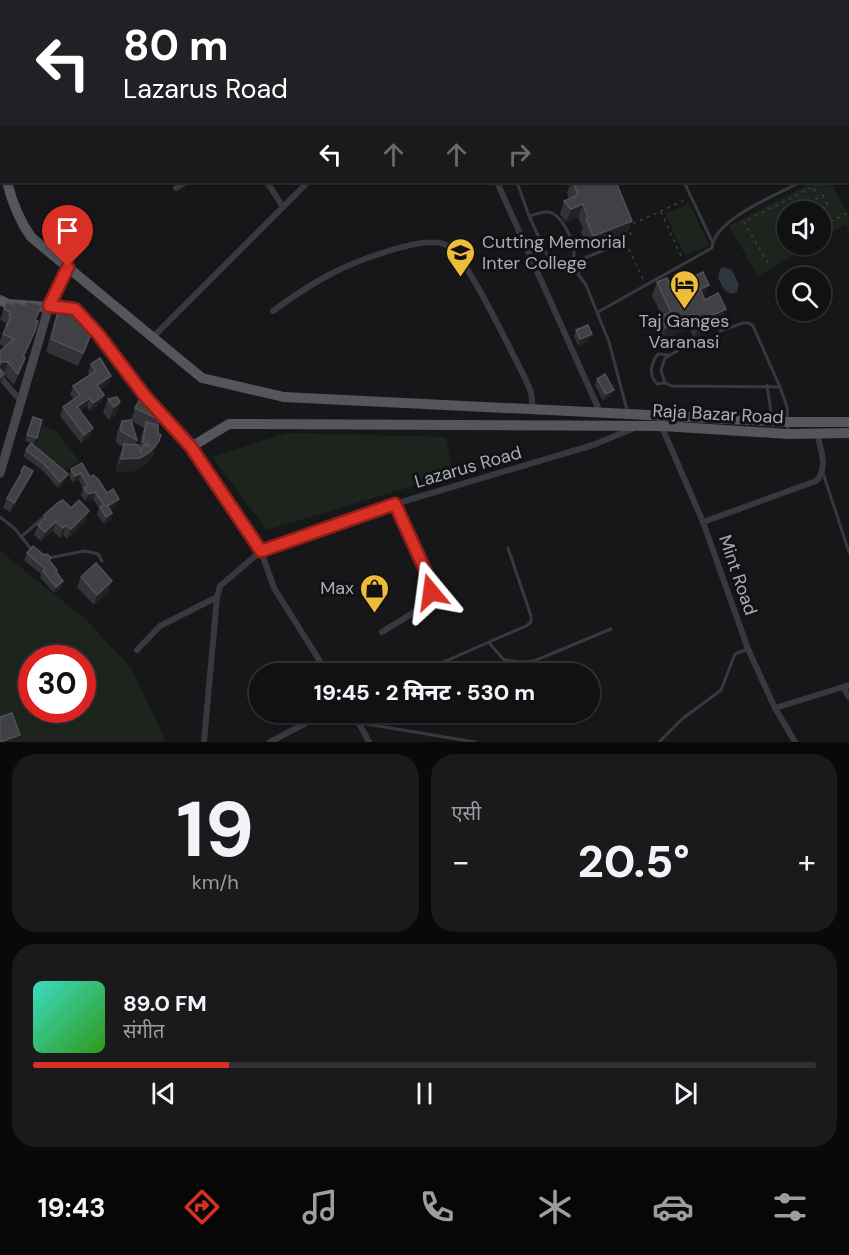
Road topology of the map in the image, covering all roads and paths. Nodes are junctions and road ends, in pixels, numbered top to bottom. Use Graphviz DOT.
graph roads {
  1 [pos="7,183"];
  2 [pos="184,183"];
  3 [pos="268,183"];
  4 [pos="307,183"];
  5 [pos="497,183"];
  6 [pos="517,183"];
  7 [pos="684,183"];
  8 [pos="799,183"];
  9 [pos="811,183"];
  10 [pos="820,183"];
  11 [pos="813,187"];
  12 [pos="176,188"];
  13 [pos="691,196"];
  14 [pos="819,197"];
  15 [pos="814,201"];
  16 [pos="826,201"];
  17 [pos="283,207"];
  18 [pos="661,212"];
  19 [pos="849,212"];
  20 [pos="529,216"];
  21 [pos="831,219"];
  22 [pos="712,241"];
  23 [pos="611,249"];
  24 [pos="768,263"];
  25 [pos="685,264"];
  26 [pos="68,267"];
  27 [pos="569,269"];
  28 [pos="578,274"];
  29 [pos="647,285"];
  30 [pos="0,300"];
  31 [pos="49,306"];
  32 [pos="273,311"];
  33 [pos="598,312"];
  34 [pos="720,331"];
  35 [pos="153,337"];
  36 [pos="684,347"];
  37 [pos="669,356"];
  38 [pos="0,377"];
  39 [pos="664,383"];
  40 [pos="767,386"];
  41 [pos="780,387"];
  42 [pos="22,402"];
  43 [pos="533,409"];
  44 [pos="600,412"];
  45 [pos="632,414"];
  46 [pos="657,415"];
  47 [pos="772,421"];
  48 [pos="788,422"];
  49 [pos="849,422"];
  50 [pos="662,426"];
  51 [pos="636,427"];
  52 [pos="817,433"];
  53 [pos="849,433"];
  54 [pos="788,434"];
  55 [pos="191,447"];
  56 [pos="0,473"];
  57 [pos="823,473"];
  58 [pos="395,504"];
  59 [pos="52,510"];
  60 [pos="0,517"];
  61 [pos="703,522"];
  62 [pos="21,537"];
  63 [pos="508,548"];
  64 [pos="261,551"];
  65 [pos="36,552"];
  66 [pos="849,552"];
  67 [pos="41,556"];
  68 [pos="102,561"];
  69 [pos="217,597"];
  70 [pos="611,629"];
  71 [pos="382,632"];
  72 [pos="489,643"];
  73 [pos="748,649"];
  74 [pos="137,650"];
  75 [pos="321,663"];
  76 [pos="442,663"];
  77 [pos="846,686"];
  78 [pos="849,696"];
  79 [pos="775,708"];
  80 [pos="306,723"];
  81 [pos="360,723"];
  82 [pos="204,742"];
  83 [pos="270,742"];
  84 [pos="369,742"];
  85 [pos="475,742"];
  86 [pos="659,742"];
  87 [pos="795,742"];
  1 -- 26 [label="main road, Raja Bazar Road"];
  2 -- 12 [label="street"];
  3 -- 17 [label="street"];
  4 -- 17 [label="street"];
  5 -- 44 [label="street"];
  6 -- 20 [label="lane"];
  7 -- 13 [label="lane"];
  8 -- 22 [label="lane"];
  9 -- 11 [label="path"];
  10 -- 11 [label="path"];
  11 -- 14 [label="path"];
  11 -- 24 [label="path"];
  13 -- 18 [label="path"];
  13 -- 22 [label="lane"];
  14 -- 15 [label="path"];
  14 -- 16 [label="path"];
  17 -- 35 [label="street"];
  18 -- 25 [label="path"];
  18 -- 29 [label="path"];
  19 -- 21 [label="path"];
  20 -- 27 [label="lane"];
  20 -- 27 [label="lane"];
  22 -- 25 [label="lane"];
  23 -- 28 [label="lane"];
  25 -- 29 [label="lane"];
  26 -- 31 [label="street"];
  26 -- 35 [label="main road, Raja Bazar Road"];
  27 -- 28 [label="lane"];
  28 -- 33 [label="lane"];
  29 -- 33 [label="lane"];
  30 -- 31 [label="main road"];
  31 -- 42 [label="street"];
  31 -- 55 [label="main road"];
  32 -- 43 [label="street"];
  33 -- 45 [label="lane"];
  34 -- 41 [label="lane"];
  35 -- 43 [label="main road, Raja Bazar Road"];
  36 -- 37 [label="lane"];
  37 -- 39 [label="lane"];
  37 -- 39 [label="lane"];
  38 -- 42 [label="street"];
  39 -- 40 [label="lane"];
  40 -- 41 [label="lane"];
  40 -- 47 [label="lane"];
  41 -- 48 [label="lane"];
  42 -- 56 [label="street"];
  43 -- 44 [label="main road, Raja Bazar Road"];
  44 -- 45 [label="main road, Raja Bazar Road"];
  45 -- 46 [label="main road, Raja Bazar Road"];
  45 -- 51 [label="street"];
  46 -- 47 [label="main road, Raja Bazar Road"];
  46 -- 50 [label="street, Mint Road"];
  47 -- 48 [label="main road, Raja Bazar Road"];
  48 -- 49 [label="main road, Raja Bazar Road"];
  48 -- 54 [label="lane"];
  50 -- 51 [label="main road, Raja Bazar Road"];
  50 -- 54 [label="main road, Raja Bazar Road"];
  50 -- 61 [label="street, Mint Road"];
  51 -- 55 [label="main road, Raja Bazar Road"];
  51 -- 58 [label="street, Lazarus Road"];
  52 -- 53 [label="main road, Raja Bazar Road"];
  52 -- 54 [label="main road, Raja Bazar Road"];
  52 -- 57 [label="street"];
  55 -- 64 [label="street"];
  57 -- 61 [label="street"];
  57 -- 66 [label="lane"];
  58 -- 64 [label="street, Lazarus Road"];
  58 -- 71 [label="street"];
  59 -- 62 [label="lane"];
  60 -- 62 [label="lane"];
  61 -- 73 [label="street, Mint Road"];
  62 -- 65 [label="lane"];
  63 -- 72 [label="lane"];
  64 -- 69 [label="street"];
  64 -- 75 [label="street"];
  67 -- 68 [label="lane"];
  69 -- 74 [label="street"];
  69 -- 82 [label="street"];
  70 -- 72 [label="lane"];
  72 -- 76 [label="lane"];
  73 -- 79 [label="street, Mint Road"];
  73 -- 86 [label="lane"];
  77 -- 78 [label="street"];
  77 -- 79 [label="street"];
  79 -- 87 [label="street, Mint Road"];
  80 -- 83 [label="street"];
  81 -- 84 [label="street"];
  81 -- 85 [label="lane"];
}
